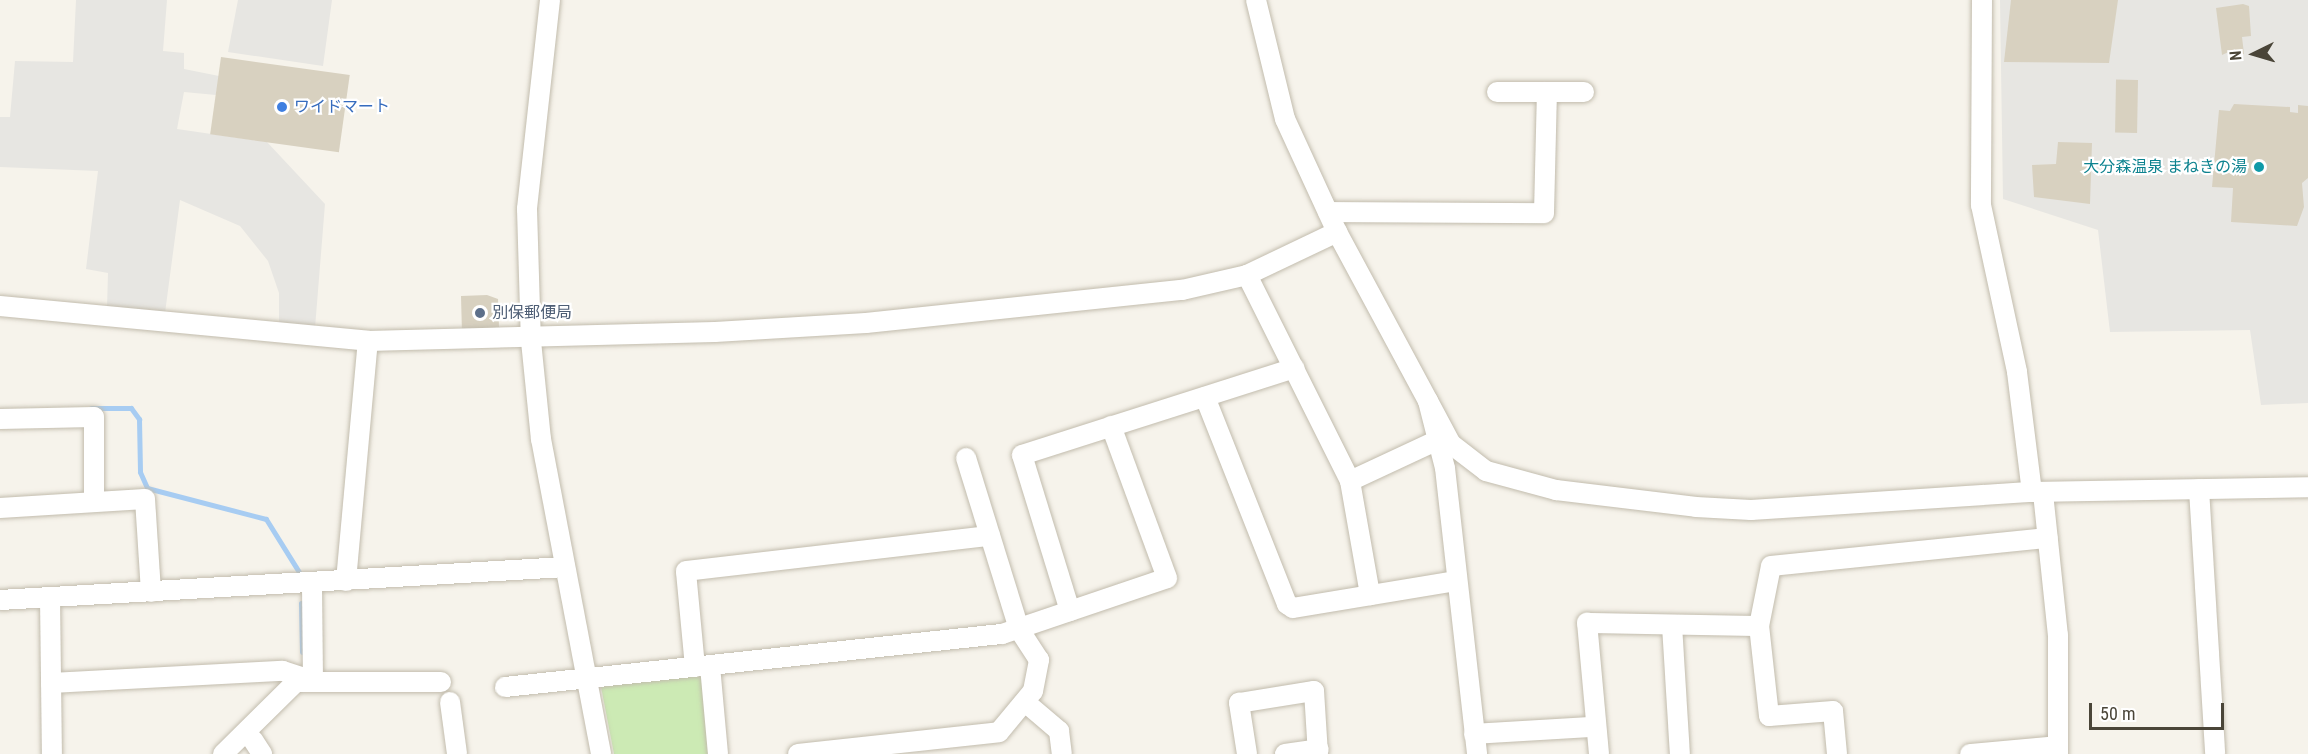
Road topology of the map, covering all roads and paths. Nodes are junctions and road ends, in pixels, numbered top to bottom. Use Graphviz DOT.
graph roads {
  1 [pos="550,0"];
  2 [pos="1256,0"];
  3 [pos="1982,0"];
  4 [pos="1497,92"];
  5 [pos="1547,92"];
  6 [pos="1584,92"];
  7 [pos="1328,212"];
  8 [pos="1337,232"];
  9 [pos="1247,275"];
  10 [pos="0,306"];
  11 [pos="531,340"];
  12 [pos="368,341"];
  13 [pos="1294,368"];
  14 [pos="1204,397"];
  15 [pos="1428,401"];
  16 [pos="0,419"];
  17 [pos="1111,426"];
  18 [pos="1438,440"];
  19 [pos="966,458"];
  20 [pos="1350,481"];
  21 [pos="2308,487"];
  22 [pos="2199,489"];
  23 [pos="2038,492"];
  24 [pos="94,502"];
  25 [pos="2308,504"];
  26 [pos="0,508"];
  27 [pos="990,536"];
  28 [pos="2048,538"];
  29 [pos="565,567"];
  30 [pos="346,581"];
  31 [pos="1456,581"];
  32 [pos="312,584"];
  33 [pos="151,592"];
  34 [pos="1370,595"];
  35 [pos="50,597"];
  36 [pos="0,600"];
  37 [pos="1070,611"];
  38 [pos="1672,625"];
  39 [pos="1759,626"];
  40 [pos="1019,629"];
  41 [pos="703,667"];
  42 [pos="586,679"];
  43 [pos="313,681"];
  44 [pos="441,682"];
  45 [pos="51,683"];
  46 [pos="505,687"];
  47 [pos="450,702"];
  48 [pos="1025,702"];
  49 [pos="1593,727"];
  50 [pos="1474,734"];
  51 [pos="2058,750"];
  52 [pos="836,752"];
  53 [pos="1318,752"];
  54 [pos="52,754"];
  55 [pos="223,754"];
  56 [pos="457,754"];
  57 [pos="601,754"];
  58 [pos="718,754"];
  59 [pos="798,754"];
  60 [pos="1062,754"];
  61 [pos="1247,754"];
  62 [pos="1285,754"];
  63 [pos="1477,754"];
  64 [pos="1599,754"];
  65 [pos="1680,754"];
  66 [pos="1837,754"];
  67 [pos="1970,754"];
  68 [pos="2215,754"];
  1 -- 11 [label="street"];
  2 -- 7 [label="street"];
  3 -- 23 [label="street"];
  4 -- 5 [label="street"];
  5 -- 6 [label="street"];
  5 -- 7 [label="street"];
  7 -- 8 [label="street"];
  8 -- 9 [label="street"];
  8 -- 15 [label="street"];
  9 -- 11 [label="street"];
  9 -- 13 [label="street"];
  10 -- 12 [label="street"];
  11 -- 12 [label="street"];
  11 -- 29 [label="street"];
  12 -- 30 [label="street"];
  13 -- 14 [label="street"];
  13 -- 20 [label="street"];
  14 -- 17 [label="street"];
  14 -- 34 [label="street"];
  15 -- 18 [label="street"];
  15 -- 23 [label="street"];
  16 -- 24 [label="street"];
  17 -- 37 [label="street"];
  17 -- 37 [label="street"];
  18 -- 20 [label="street"];
  18 -- 31 [label="street"];
  19 -- 27 [label="street"];
  20 -- 34 [label="street"];
  21 -- 22 [label="street"];
  21 -- 25 [label="street"];
  22 -- 23 [label="street"];
  22 -- 68 [label="street"];
  23 -- 28 [label="street"];
  24 -- 26 [label="street"];
  24 -- 33 [label="street"];
  27 -- 40 [label="street"];
  27 -- 41 [label="street"];
  28 -- 39 [label="street"];
  28 -- 51 [label="street"];
  29 -- 30 [label="street"];
  29 -- 42 [label="street"];
  30 -- 32 [label="street"];
  31 -- 34 [label="street"];
  31 -- 50 [label="street"];
  32 -- 33 [label="street"];
  32 -- 43 [label="street"];
  33 -- 35 [label="street"];
  35 -- 36 [label="street"];
  35 -- 45 [label="street"];
  37 -- 40 [label="street"];
  38 -- 39 [label="street"];
  38 -- 49 [label="street"];
  38 -- 65 [label="street"];
  39 -- 66 [label="street"];
  40 -- 41 [label="street"];
  40 -- 48 [label="street"];
  41 -- 42 [label="street"];
  41 -- 58 [label="street"];
  42 -- 46 [label="street"];
  42 -- 57 [label="street"];
  43 -- 44 [label="street"];
  43 -- 45 [label="street"];
  43 -- 55 [label="street"];
  45 -- 54 [label="street"];
  47 -- 56 [label="street"];
  48 -- 52 [label="street"];
  48 -- 60 [label="street"];
  49 -- 50 [label="street"];
  49 -- 64 [label="street"];
  50 -- 63 [label="street"];
  51 -- 67 [label="street"];
  52 -- 59 [label="street"];
  53 -- 61 [label="street"];
  53 -- 62 [label="street"];
}
